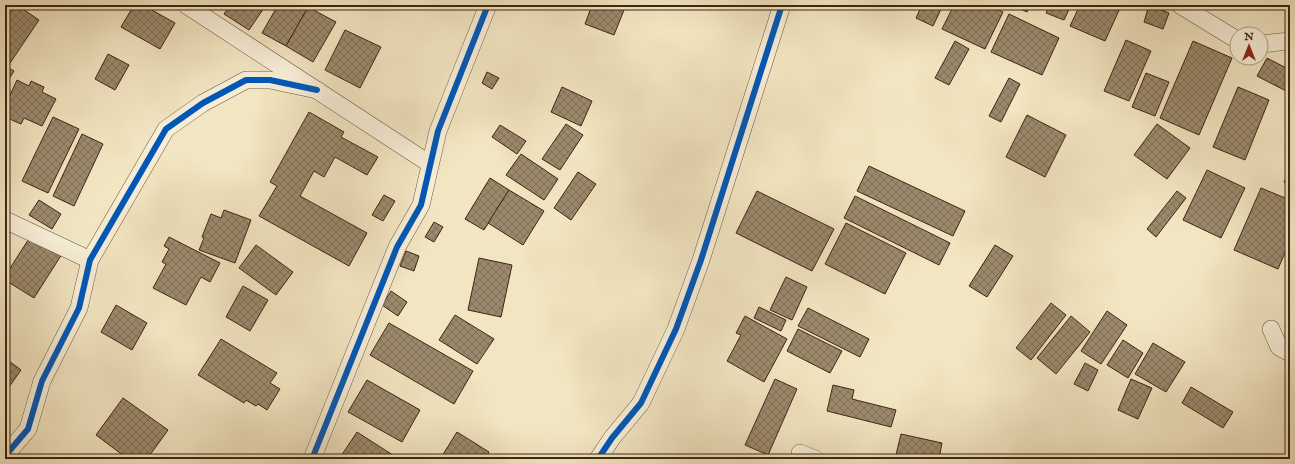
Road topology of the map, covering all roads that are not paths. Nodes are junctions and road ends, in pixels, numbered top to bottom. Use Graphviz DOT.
graph roads {
  1 [pos="186,5"];
  2 [pos="488,5"];
  3 [pos="782,5"];
  4 [pos="1180,5"];
  5 [pos="1229,35"];
  6 [pos="1290,41"];
  7 [pos="1269,43"];
  8 [pos="317,90"];
  9 [pos="430,164"];
  10 [pos="5,220"];
  11 [pos="90,260"];
  12 [pos="1271,329"];
  13 [pos="1290,353"];
  14 [pos="5,456"];
  15 [pos="312,459"];
  16 [pos="598,459"];
  1 -- 8 [label="street"];
  2 -- 9 [label="street"];
  3 -- 16 [label="street"];
  4 -- 5 [label="street"];
  6 -- 7 [label="street"];
  8 -- 9 [label="street"];
  8 -- 11 [label="street"];
  9 -- 15 [label="street"];
  10 -- 11 [label="street"];
  11 -- 14 [label="street"];
  12 -- 13 [label="street"];
}
